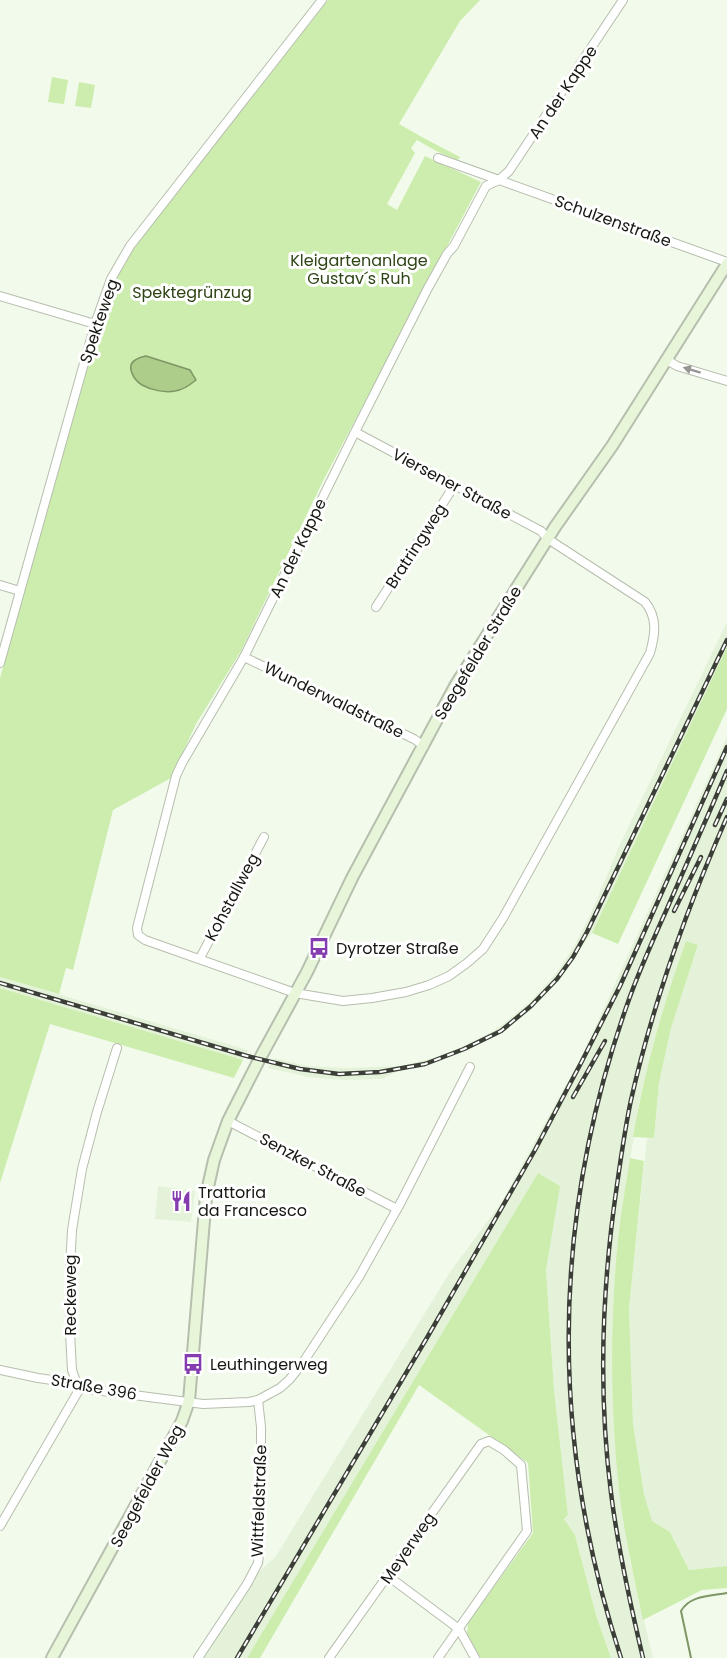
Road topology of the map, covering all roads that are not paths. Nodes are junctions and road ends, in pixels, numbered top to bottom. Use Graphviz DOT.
graph roads {
  1 [pos="322,0"];
  2 [pos="623,0"];
  3 [pos="438,158"];
  4 [pos="499,180"];
  5 [pos="727,263"];
  6 [pos="0,296"];
  7 [pos="95,324"];
  8 [pos="667,360"];
  9 [pos="727,381"];
  10 [pos="355,432"];
  11 [pos="454,486"];
  12 [pos="548,539"];
  13 [pos="0,585"];
  14 [pos="20,591"];
  15 [pos="376,607"];
  16 [pos="244,657"];
  17 [pos="0,663"];
  18 [pos="423,746"];
  19 [pos="264,837"];
  20 [pos="200,958"];
  21 [pos="295,993"];
  22 [pos="117,1048"];
  23 [pos="259,1060"];
  24 [pos="470,1066"];
  25 [pos="228,1121"];
  26 [pos="397,1209"];
  27 [pos="0,1370"];
  28 [pos="78,1387"];
  29 [pos="258,1400"];
  30 [pos="189,1401"];
  31 [pos="0,1526"];
  32 [pos="388,1576"];
  33 [pos="459,1629"];
  34 [pos="52,1658"];
  35 [pos="198,1658"];
  36 [pos="329,1658"];
  37 [pos="438,1658"];
  38 [pos="475,1658"];
  1 -- 7 [label="street, Spekteweg"];
  2 -- 4 [label="street, An der Kappe"];
  3 -- 4 [label="street"];
  4 -- 5 [label="street, Schulzenstraße"];
  4 -- 10 [label="street, An der Kappe"];
  5 -- 8 [label="street, Seegefelder Straße"];
  6 -- 7 [label="street"];
  7 -- 14 [label="street, Spekteweg"];
  9 -- 8 [label="street, one-way"];
  8 -- 12 [label="street, Seegefelder Straße"];
  10 -- 11 [label="street, Viersener Straße"];
  10 -- 16 [label="street, An der Kappe"];
  11 -- 12 [label="street, Viersener Straße"];
  11 -- 15 [label="street, Bratringweg"];
  12 -- 18 [label="street, Seegefelder Straße"];
  12 -- 21 [label="street"];
  13 -- 14 [label="street"];
  14 -- 17 [label="street, Spekteweg"];
  16 -- 18 [label="street, Wunderwaldstraße"];
  16 -- 20 [label="street, An der Kappe"];
  18 -- 21 [label="street, Seegefelder Straße"];
  19 -- 20 [label="street, Kohstallweg"];
  20 -- 21 [label="street"];
  21 -- 23 [label="street, Seegefelder Straße"];
  22 -- 28 [label="street, Reckeweg"];
  23 -- 25 [label="street, Seegefelder Weg"];
  24 -- 26 [label="street"];
  25 -- 26 [label="street, Senzker Straße"];
  25 -- 30 [label="street, Seegefelder Weg"];
  26 -- 29 [label="street"];
  27 -- 28 [label="street, Straße 396"];
  28 -- 30 [label="street, Straße 396"];
  28 -- 31 [label="street"];
  29 -- 30 [label="street"];
  29 -- 35 [label="street, Wittfeldstraße"];
  30 -- 34 [label="street, Seegefelder Weg"];
  32 -- 33 [label="street"];
  32 -- 33 [label="street, Meyerweg"];
  32 -- 36 [label="street, Meyerweg"];
  33 -- 37 [label="street"];
  33 -- 38 [label="street"];
}
